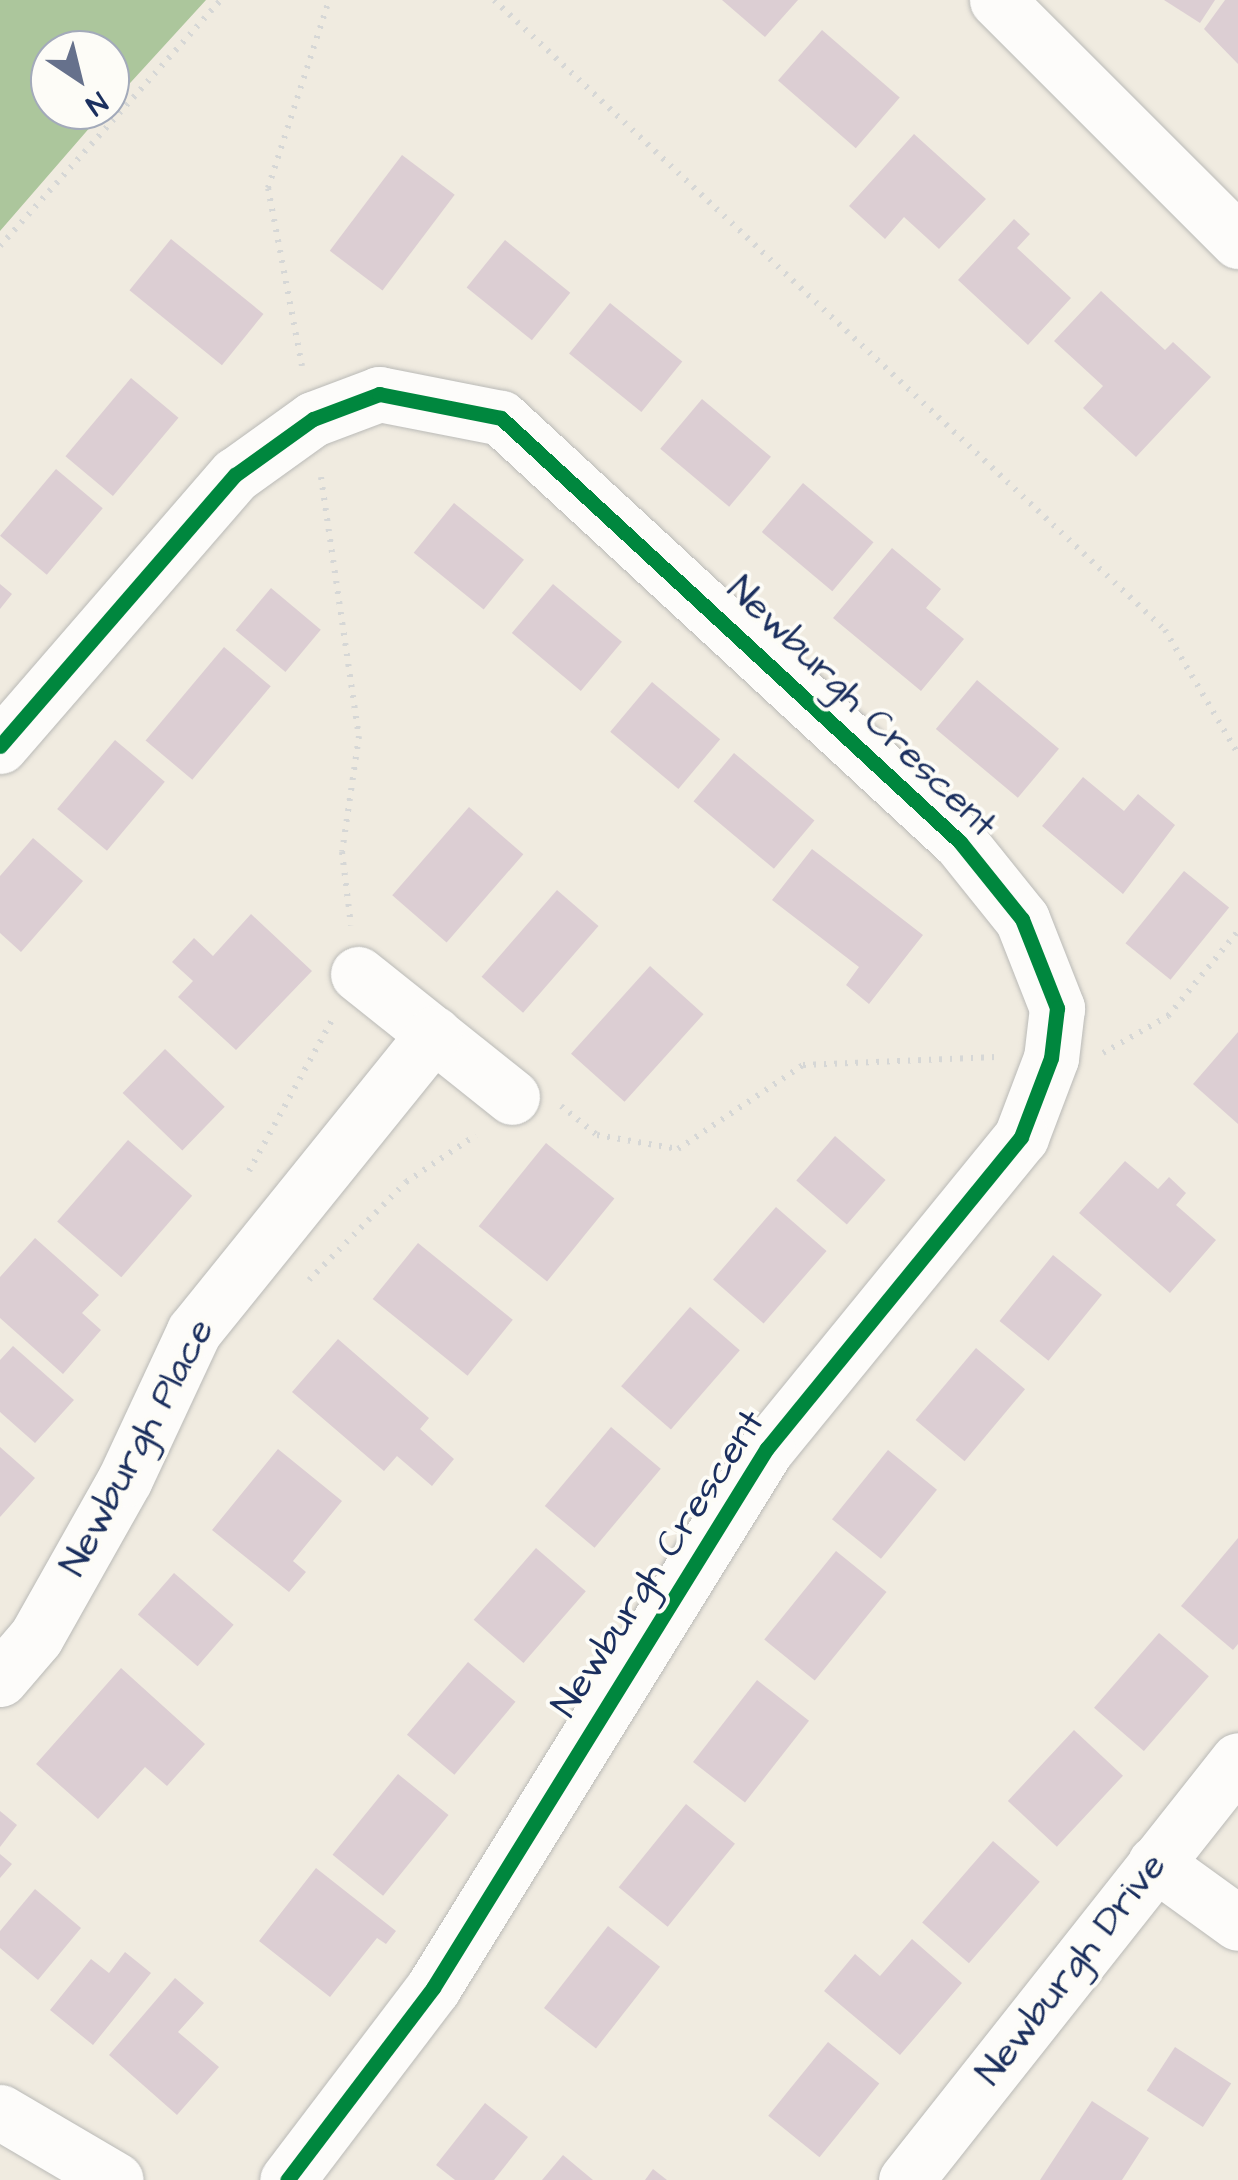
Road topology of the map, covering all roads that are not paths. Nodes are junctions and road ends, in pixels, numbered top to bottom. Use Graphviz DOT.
graph roads {
  1 [pos="997,0"];
  2 [pos="1234,231"];
  3 [pos="0,746"];
  4 [pos="358,974"];
  5 [pos="434,1034"];
  6 [pos="512,1097"];
  7 [pos="0,1679"];
  8 [pos="1238,1760"];
  9 [pos="1155,1864"];
  10 [pos="1238,1923"];
  11 [pos="0,2112"];
  12 [pos="116,2180"];
  13 [pos="288,2180"];
  14 [pos="906,2180"];
  1 -- 2 [label="street"];
  3 -- 13 [label="street, Newburgh Crescent"];
  4 -- 5 [label="street"];
  5 -- 6 [label="street"];
  5 -- 7 [label="street, Newburgh Place"];
  8 -- 9 [label="street, Newburgh Drive"];
  9 -- 10 [label="street"];
  9 -- 14 [label="street, Newburgh Drive"];
  11 -- 12 [label="street"];
}
